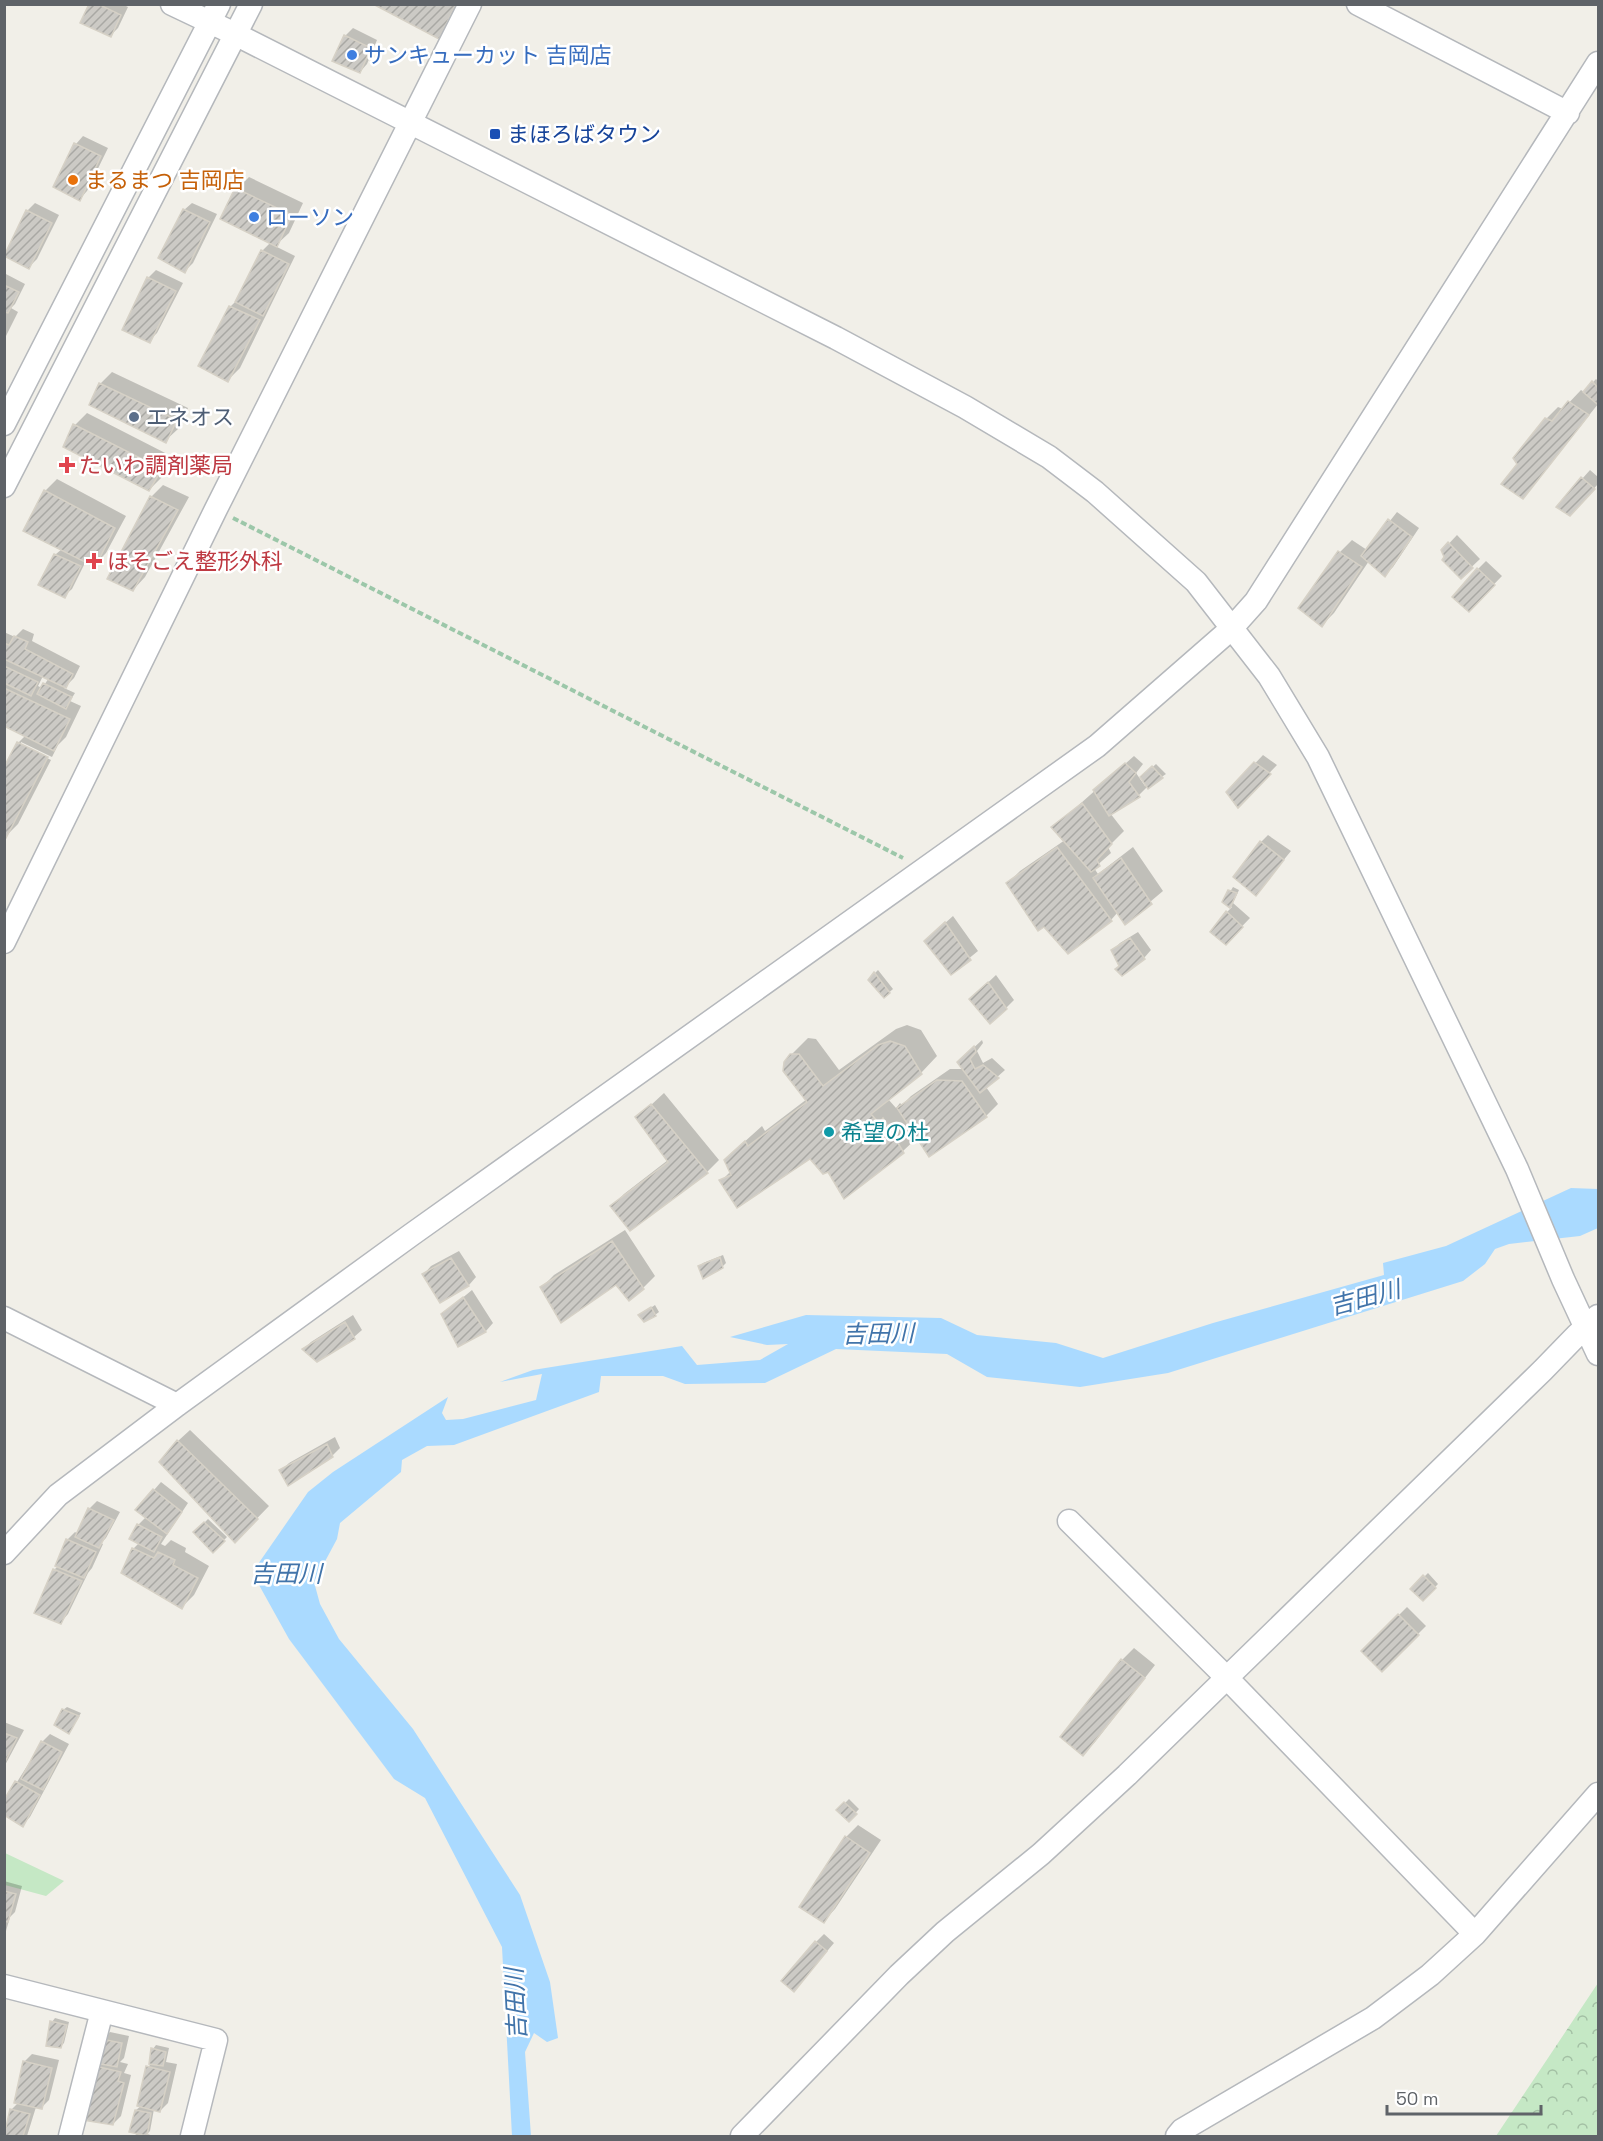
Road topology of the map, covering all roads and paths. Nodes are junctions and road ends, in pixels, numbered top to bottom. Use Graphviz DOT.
graph roads {
  1 [pos="172,4"];
  2 [pos="251,4"];
  3 [pos="470,4"];
  4 [pos="1358,4"];
  5 [pos="214,13"];
  6 [pos="235,34"];
  7 [pos="1599,63"];
  8 [pos="1568,112"];
  9 [pos="410,123"];
  10 [pos="4,424"];
  11 [pos="4,486"];
  12 [pos="216,509"];
  13 [pos="1232,629"];
  14 [pos="925,870"];
  15 [pos="4,942"];
  16 [pos="4,1318"];
  17 [pos="1592,1322"];
  18 [pos="1599,1354"];
  19 [pos="177,1405"];
  20 [pos="1069,1521"];
  21 [pos="4,1552"];
  22 [pos="1226,1677"];
  23 [pos="1599,1794"];
  24 [pos="1475,1934"];
  25 [pos="4,1986"];
  26 [pos="102,2011"];
  27 [pos="70,2136"];
  28 [pos="192,2136"];
  29 [pos="742,2136"];
  30 [pos="1177,2136"];
  1 -- 5 [label="street"];
  2 -- 6 [label="street"];
  3 -- 9 [label="street"];
  4 -- 8 [label="street"];
  5 -- 6 [label="street"];
  5 -- 10 [label="street"];
  6 -- 9 [label="street"];
  6 -- 11 [label="street"];
  7 -- 8 [label="street"];
  8 -- 13 [label="street"];
  9 -- 12 [label="street"];
  9 -- 13 [label="street"];
  12 -- 14 [label="path"];
  12 -- 15 [label="street"];
  13 -- 14 [label="street"];
  13 -- 17 [label="street"];
  14 -- 19 [label="street"];
  16 -- 19 [label="street"];
  17 -- 18 [label="street"];
  17 -- 22 [label="street"];
  19 -- 21 [label="street"];
  20 -- 22 [label="street"];
  22 -- 24 [label="street"];
  22 -- 29 [label="street"];
  23 -- 24 [label="street"];
  24 -- 30 [label="street"];
  25 -- 26 [label="street"];
  26 -- 27 [label="street"];
  26 -- 28 [label="street"];
}
